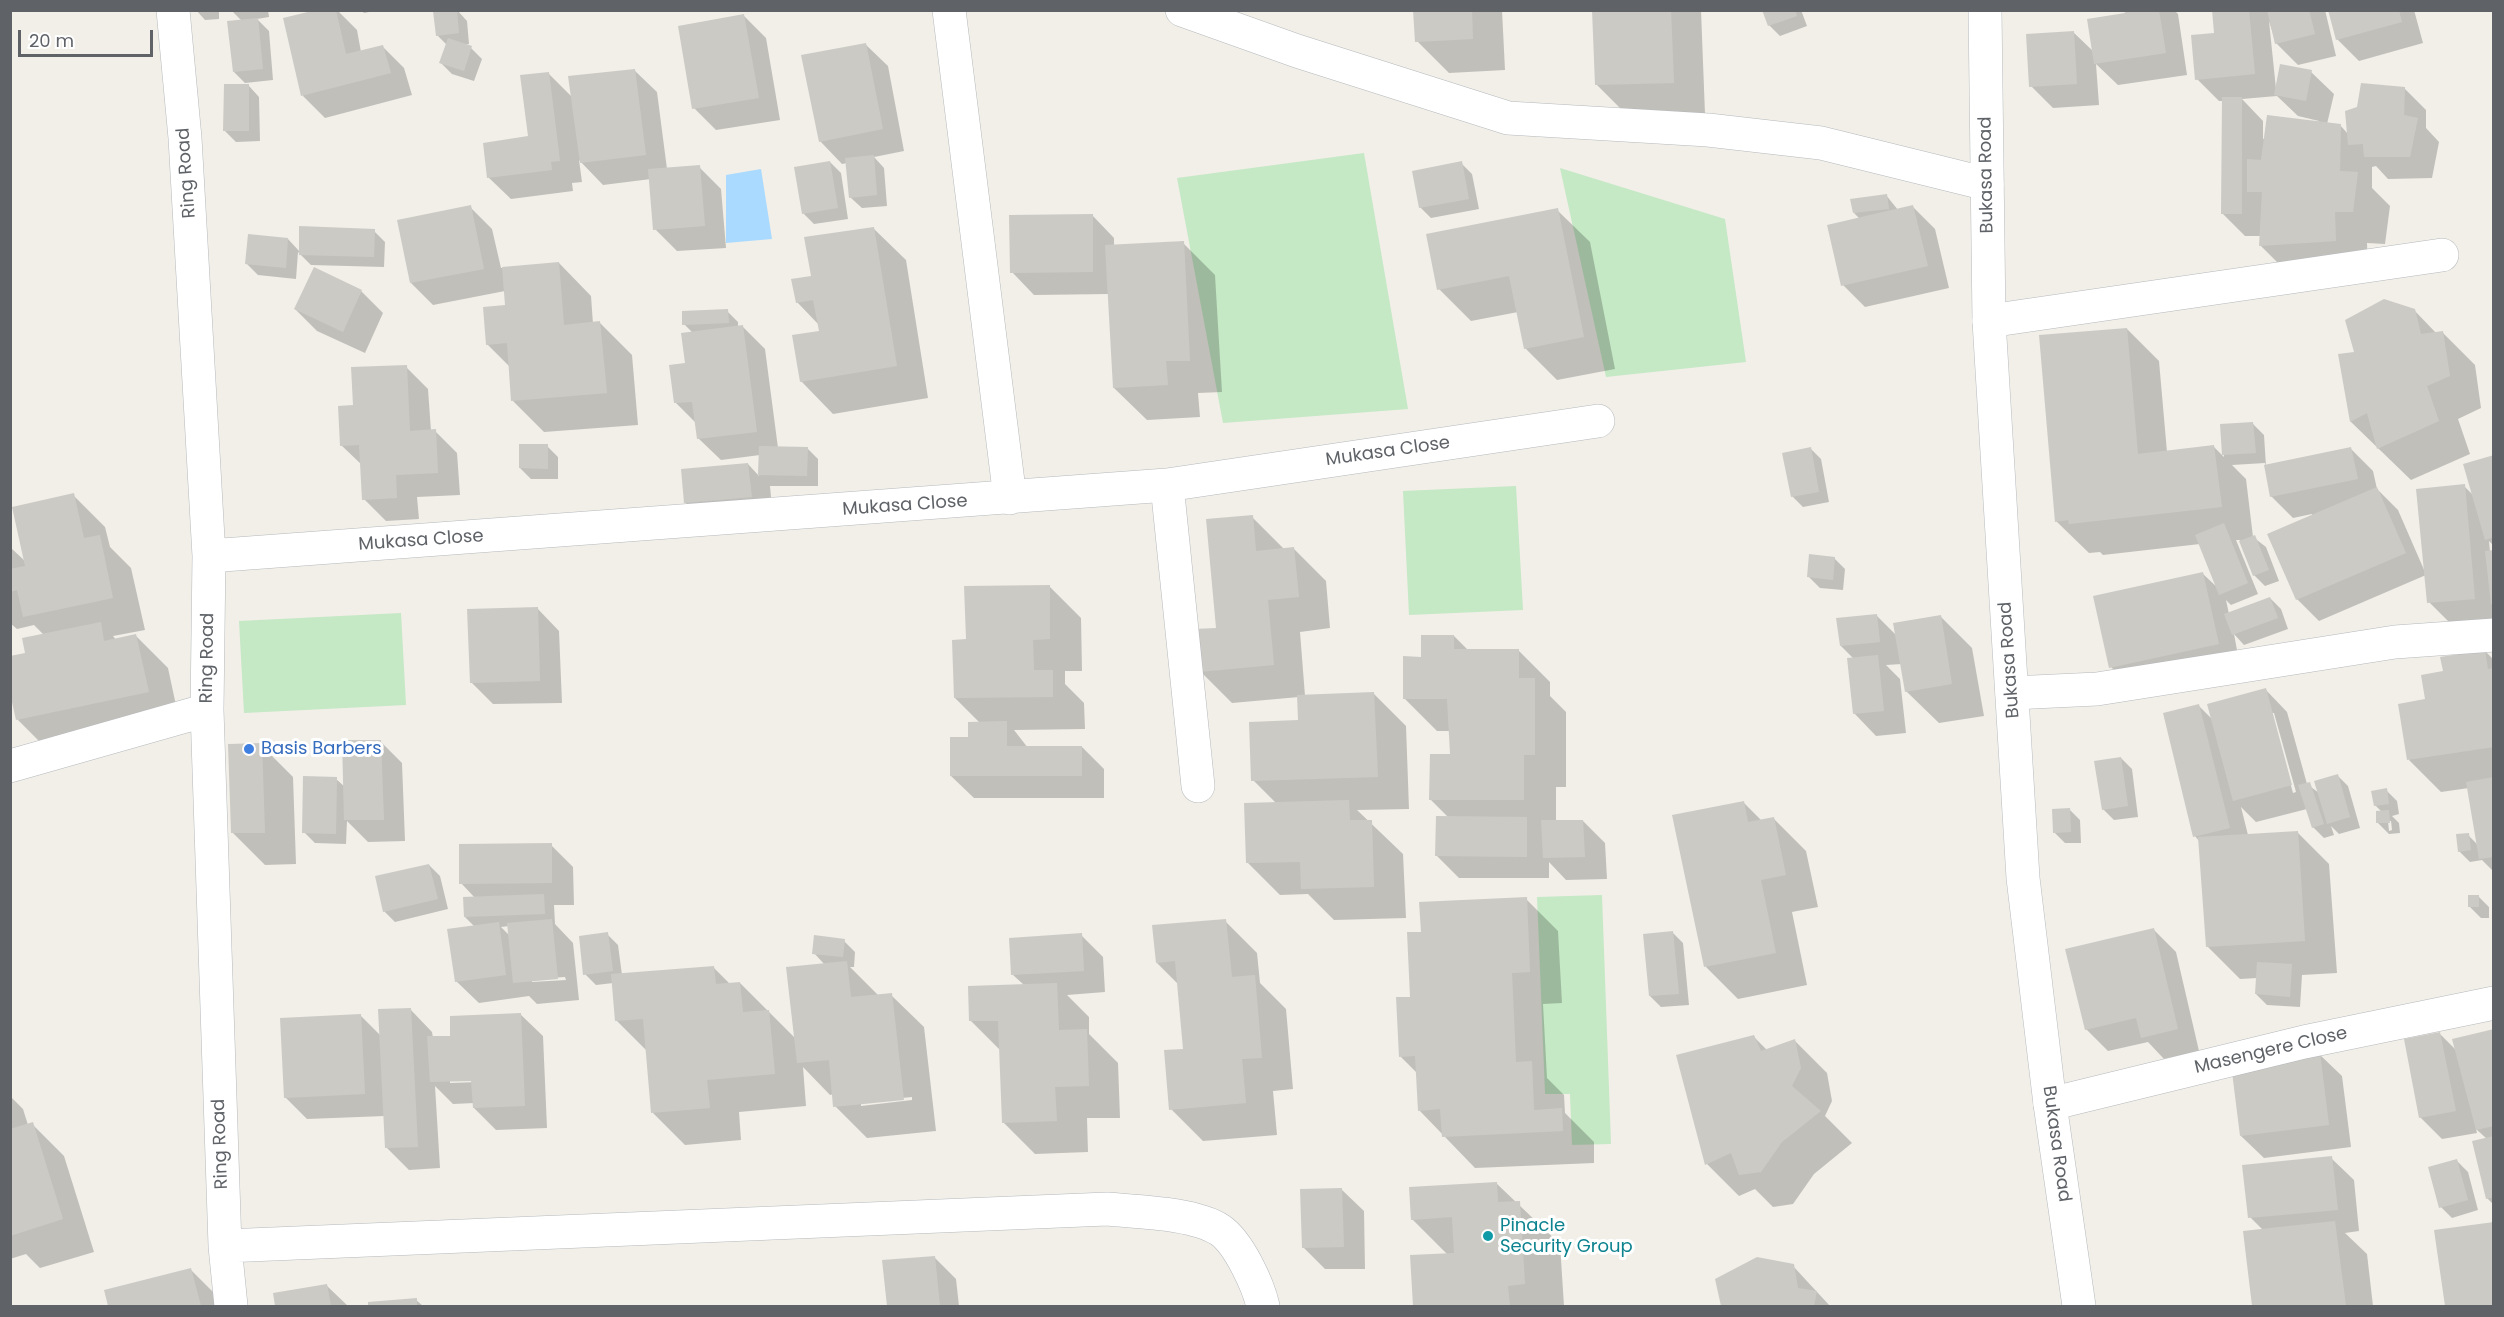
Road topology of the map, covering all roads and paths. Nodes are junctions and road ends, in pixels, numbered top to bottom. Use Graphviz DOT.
graph roads {
  1 [pos="173,10"];
  2 [pos="949,10"];
  3 [pos="1182,10"];
  4 [pos="1985,10"];
  5 [pos="1987,184"];
  6 [pos="2442,255"];
  7 [pos="1989,321"];
  8 [pos="1598,421"];
  9 [pos="1167,485"];
  10 [pos="1010,498"];
  11 [pos="209,556"];
  12 [pos="2493,635"];
  13 [pos="2012,693"];
  14 [pos="207,710"];
  15 [pos="10,766"];
  16 [pos="1198,786"];
  17 [pos="2493,1003"];
  18 [pos="2050,1104"];
  19 [pos="225,1246"];
  20 [pos="231,1306"];
  21 [pos="1263,1306"];
  22 [pos="2079,1306"];
  1 -- 11 [label="street, Ring Road"];
  2 -- 10 [label="street"];
  3 -- 5 [label="street"];
  4 -- 5 [label="street, Bukasa Road"];
  5 -- 7 [label="street, Bukasa Road"];
  6 -- 7 [label="street"];
  7 -- 13 [label="street, Bukasa Road"];
  8 -- 9 [label="street, Mukasa Close"];
  9 -- 10 [label="street, Mukasa Close"];
  9 -- 16 [label="street"];
  10 -- 11 [label="street, Mukasa Close"];
  11 -- 14 [label="street, Ring Road"];
  12 -- 13 [label="street"];
  13 -- 18 [label="street, Bukasa Road"];
  14 -- 15 [label="street"];
  14 -- 19 [label="street, Ring Road"];
  17 -- 18 [label="street, Masengere Close"];
  18 -- 22 [label="street, Bukasa Road"];
  19 -- 20 [label="street, Ring Road"];
  19 -- 21 [label="street"];
}
